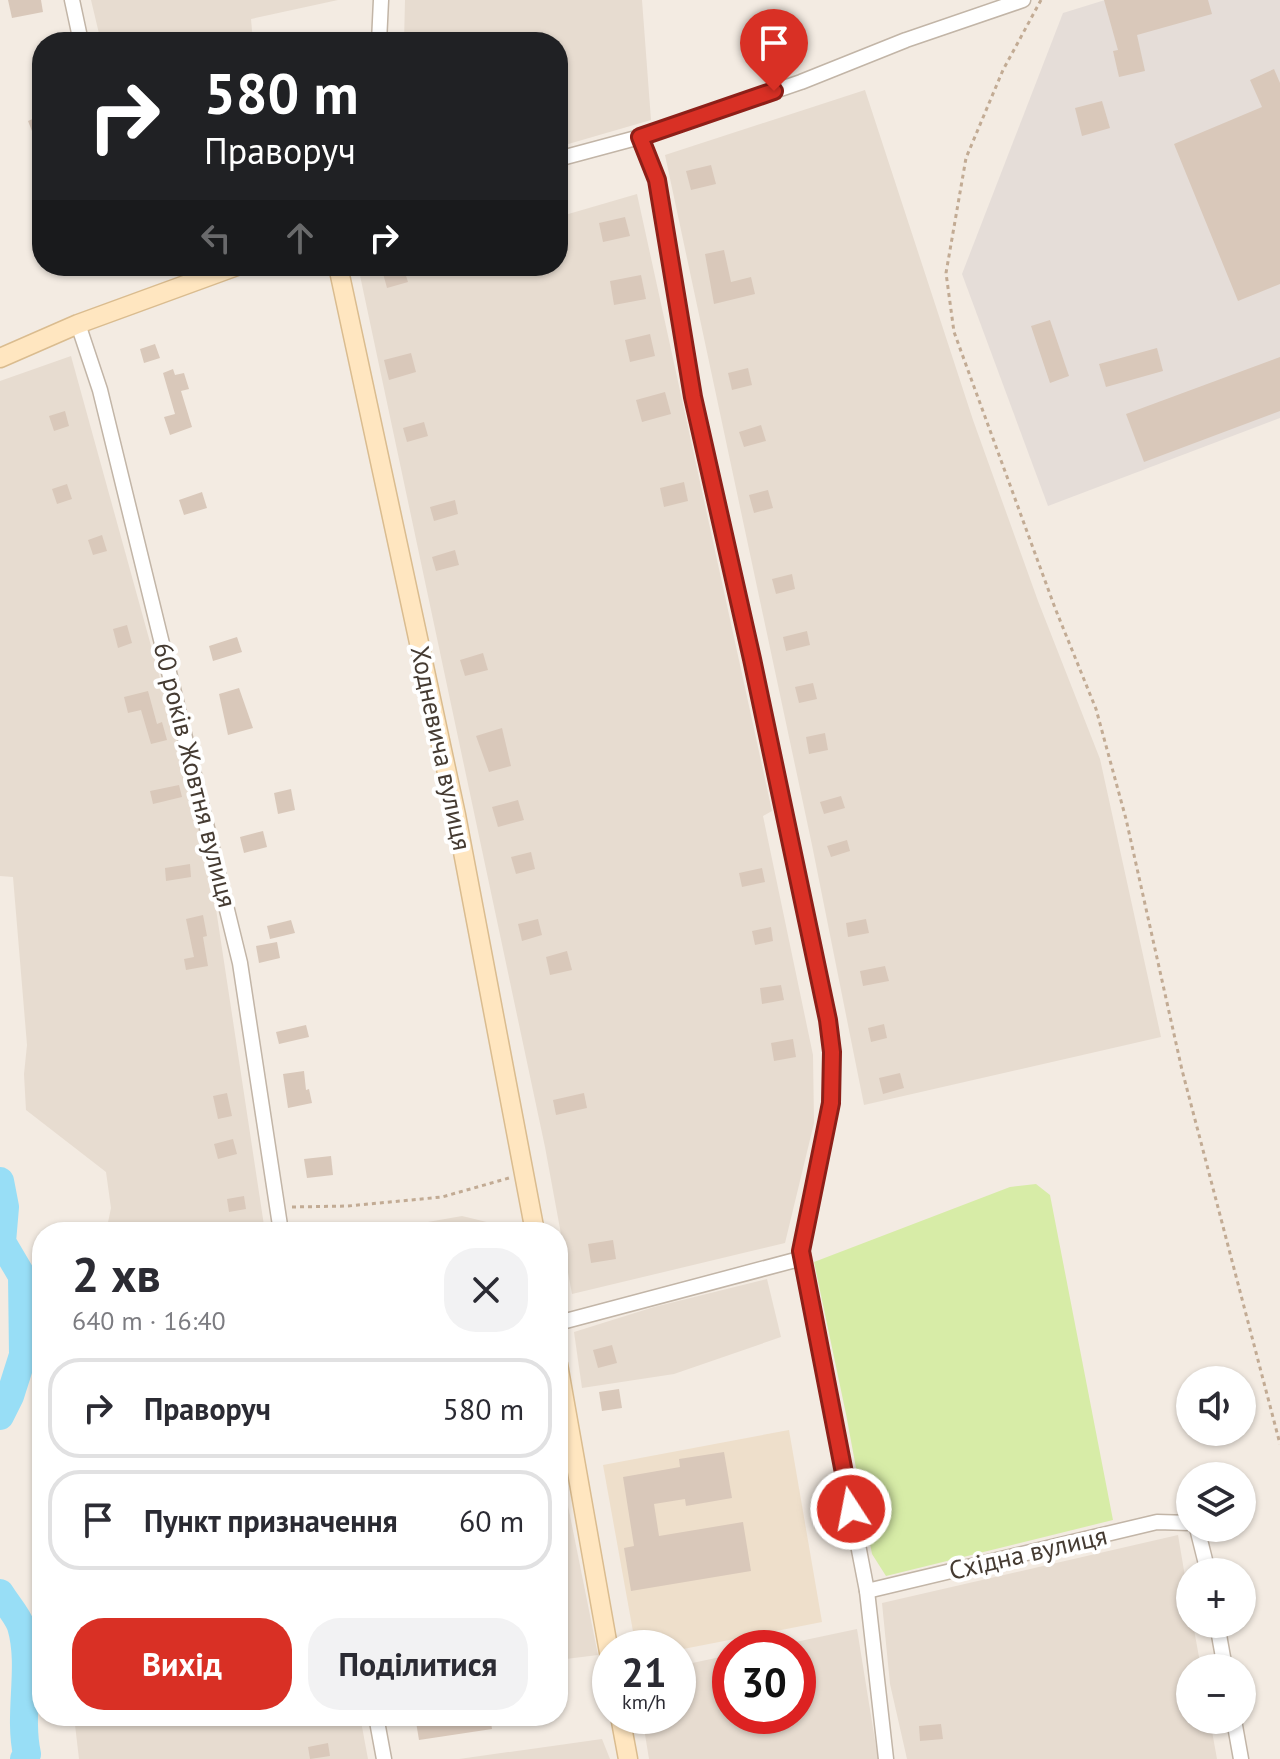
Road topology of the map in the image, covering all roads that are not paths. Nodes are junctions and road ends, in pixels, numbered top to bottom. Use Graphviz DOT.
graph roads {
  1 [pos="72,0"];
  2 [pos="381,0"];
  3 [pos="1023,0"];
  4 [pos="79,32"];
  5 [pos="379,32"];
  6 [pos="640,137"];
  7 [pos="568,156"];
  8 [pos="210,276"];
  9 [pos="340,276"];
  10 [pos="78,324"];
  11 [pos="0,358"];
  12 [pos="279,1222"];
  13 [pos="533,1222"];
  14 [pos="803,1258"];
  15 [pos="568,1320"];
  16 [pos="568,1421"];
  17 [pos="1176,1523"];
  18 [pos="867,1591"];
  19 [pos="605,1630"];
  20 [pos="378,1726"];
  21 [pos="623,1734"];
  22 [pos="1237,1734"];
  23 [pos="384,1759"];
  24 [pos="628,1759"];
  25 [pos="886,1759"];
  26 [pos="1241,1759"];
  1 -- 4 [label="street"];
  2 -- 5 [label="street"];
  3 -- 6 [label="street"];
  6 -- 7 [label="street"];
  6 -- 14 [label="street"];
  8 -- 10 [label="main road"];
  9 -- 13 [label="main road, Ходневича вулиця"];
  10 -- 11 [label="main road"];
  10 -- 12 [label="street, 60 років Жовтня вулиця"];
  14 -- 15 [label="street"];
  14 -- 18 [label="street"];
  16 -- 19 [label="main road"];
  17 -- 18 [label="street, Східна вулиця"];
  18 -- 25 [label="street"];
  20 -- 23 [label="street"];
  21 -- 24 [label="main road"];
  22 -- 26 [label="street"];
}
